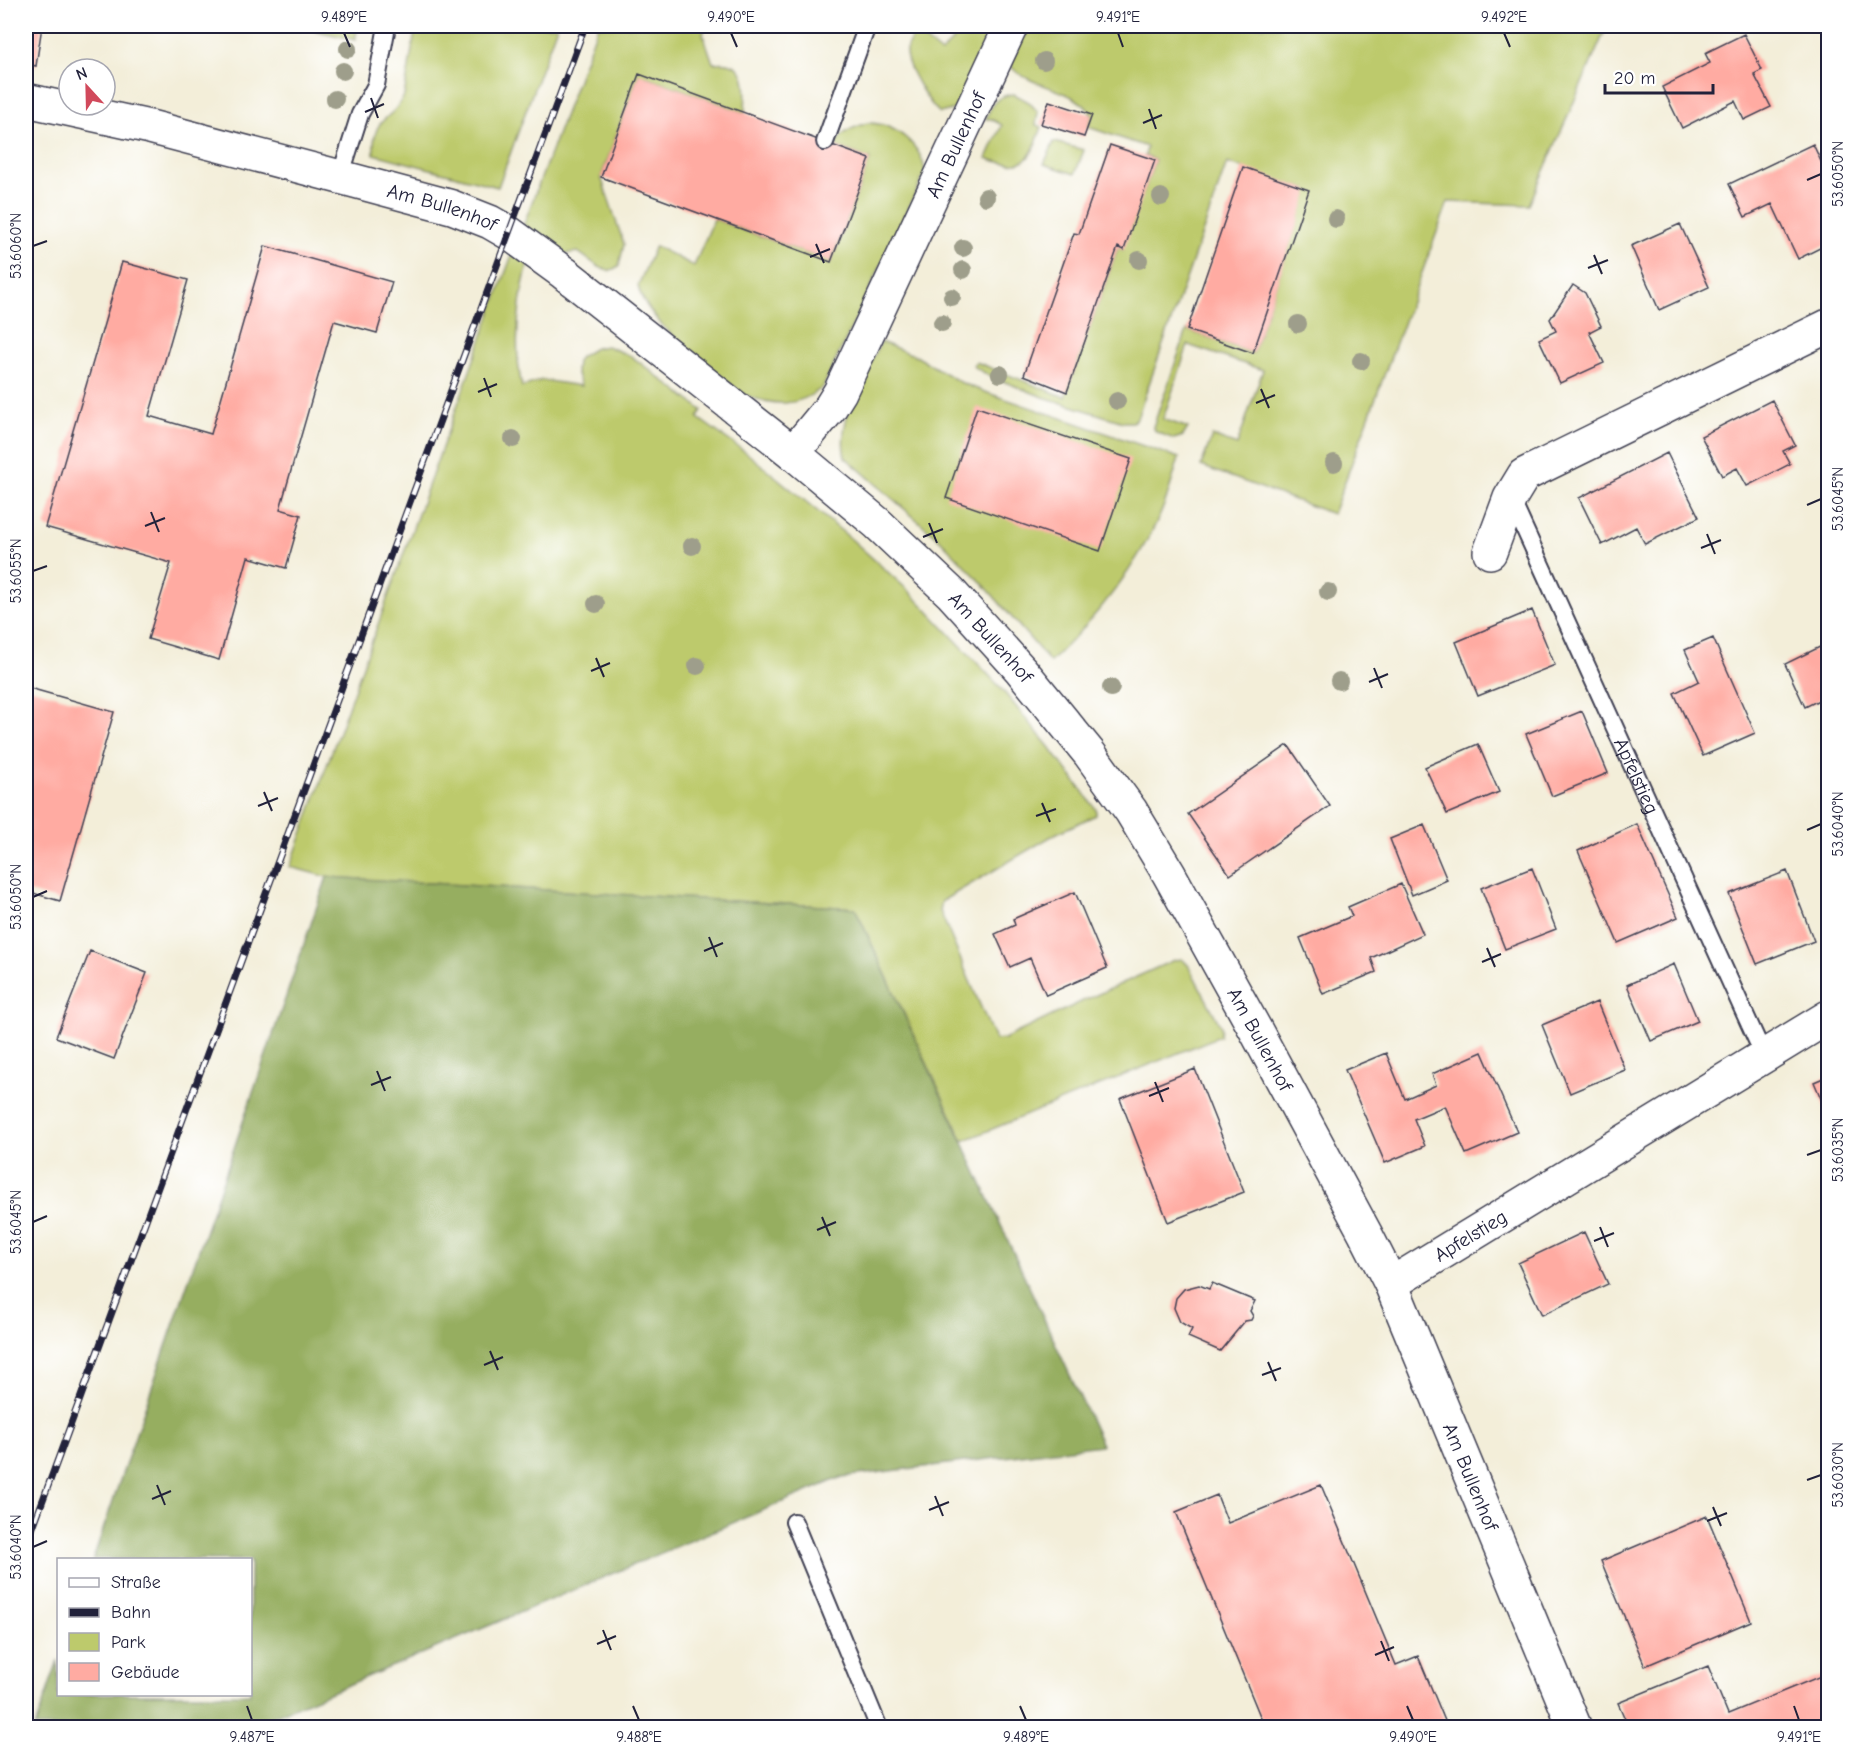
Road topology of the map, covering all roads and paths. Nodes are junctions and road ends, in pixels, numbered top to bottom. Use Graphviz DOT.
graph roads {
  1 [pos="387,26"];
  2 [pos="867,26"];
  3 [pos="1011,26"];
  4 [pos="26,100"];
  5 [pos="825,142"];
  6 [pos="340,177"];
  7 [pos="1828,326"];
  8 [pos="793,453"];
  9 [pos="1510,498"];
  10 [pos="1490,552"];
  11 [pos="1828,1017"];
  12 [pos="1764,1056"];
  13 [pos="1391,1284"];
  14 [pos="794,1522"];
  15 [pos="879,1728"];
  16 [pos="1575,1728"];
  1 -- 6 [label="lane"];
  2 -- 5 [label="lane"];
  3 -- 8 [label="street, Am Bullenhof"];
  4 -- 6 [label="street, Am Bullenhof"];
  6 -- 8 [label="street, Am Bullenhof"];
  7 -- 9 [label="street"];
  8 -- 13 [label="street, Am Bullenhof"];
  9 -- 10 [label="street"];
  9 -- 12 [label="lane, Apfelstieg"];
  11 -- 12 [label="street, Apfelstieg"];
  12 -- 13 [label="street, Apfelstieg"];
  13 -- 16 [label="street, Am Bullenhof"];
  14 -- 15 [label="lane"];
}
